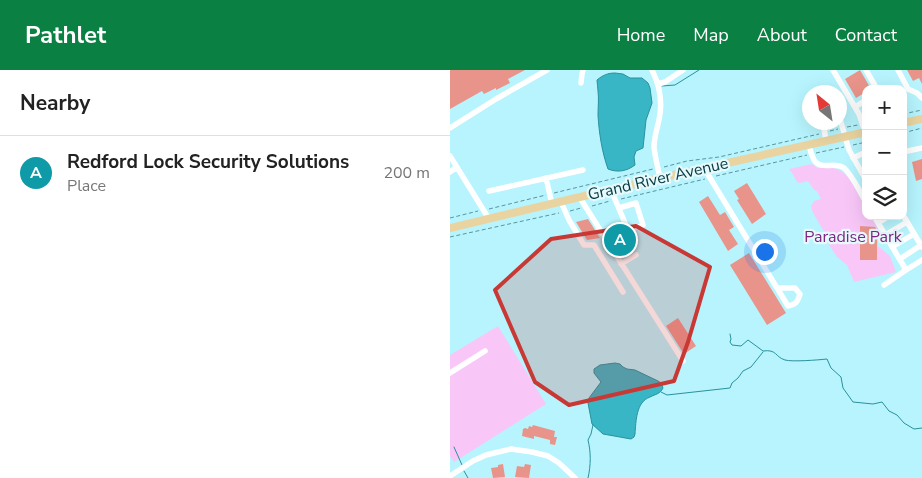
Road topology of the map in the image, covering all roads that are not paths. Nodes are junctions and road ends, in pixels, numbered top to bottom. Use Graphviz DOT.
graph roads {
  1 [pos="546,70"];
  2 [pos="583,70"];
  3 [pos="652,70"];
  4 [pos="684,70"];
  5 [pos="833,70"];
  6 [pos="866,70"];
  7 [pos="898,70"];
  8 [pos="581,82"];
  9 [pos="658,84"];
  10 [pos="875,85"];
  11 [pos="922,98"];
  12 [pos="862,103"];
  13 [pos="855,107"];
  14 [pos="922,119"];
  15 [pos="907,122"];
  16 [pos="450,128"];
  17 [pos="824,130"];
  18 [pos="843,130"];
  19 [pos="865,130"];
  20 [pos="862,133"];
  21 [pos="844,136"];
  22 [pos="826,141"];
  23 [pos="809,145"];
  24 [pos="922,148"];
  25 [pos="907,151"];
  26 [pos="862,154"];
  27 [pos="450,156"];
  28 [pos="853,158"];
  29 [pos="457,167"];
  30 [pos="704,168"];
  31 [pos="583,170"];
  32 [pos="450,172"];
  33 [pos="863,175"];
  34 [pos="546,178"];
  35 [pos="660,178"];
  36 [pos="612,190"];
  37 [pos="489,191"];
  38 [pos="862,196"];
  39 [pos="580,198"];
  40 [pos="561,202"];
  41 [pos="552,204"];
  42 [pos="619,208"];
  43 [pos="489,219"];
  44 [pos="876,220"];
  45 [pos="883,220"];
  46 [pos="907,222"];
  47 [pos="878,223"];
  48 [pos="450,228"];
  49 [pos="914,234"];
  50 [pos="885,235"];
  51 [pos="922,246"];
  52 [pos="892,247"];
  53 [pos="636,255"];
  54 [pos="900,259"];
  55 [pos="922,260"];
  56 [pos="621,264"];
  57 [pos="906,270"];
  58 [pos="884,285"];
  59 [pos="777,288"];
  60 [pos="623,292"];
  61 [pos="485,350"];
  62 [pos="682,361"];
  63 [pos="450,373"];
  64 [pos="450,476"];
  65 [pos="575,478"];
  1 -- 16 [label="street"];
  2 -- 8 [label="street"];
  3 -- 9 [label="street"];
  4 -- 9 [label="street"];
  5 -- 13 [label="street"];
  6 -- 10 [label="street"];
  7 -- 11 [label="street"];
  9 -- 35 [label="street"];
  12 -- 13 [label="street"];
  13 -- 19 [label="street"];
  14 -- 15 [label="main road"];
  17 -- 22 [label="street"];
  18 -- 21 [label="street"];
  20 -- 21 [label="main road, Grand River Avenue"];
  21 -- 22 [label="main road, Grand River Avenue"];
  21 -- 28 [label="street"];
  22 -- 23 [label="main road, Grand River Avenue"];
  23 -- 30 [label="main road, Grand River Avenue"];
  23 -- 38 [label="street"];
  24 -- 25 [label="street"];
  26 -- 28 [label="street"];
  27 -- 29 [label="street"];
  28 -- 33 [label="street"];
  29 -- 32 [label="street"];
  29 -- 43 [label="street"];
  30 -- 35 [label="main road, Grand River Avenue"];
  30 -- 59 [label="street"];
  31 -- 34 [label="street"];
  34 -- 37 [label="street"];
  34 -- 41 [label="street"];
  35 -- 36 [label="main road, Grand River Avenue"];
  36 -- 39 [label="main road, Grand River Avenue"];
  36 -- 42 [label="street"];
  39 -- 40 [label="main road, Grand River Avenue"];
  39 -- 56 [label="street"];
  40 -- 41 [label="main road, Grand River Avenue"];
  40 -- 60 [label="street"];
  41 -- 43 [label="main road, Grand River Avenue"];
  42 -- 42 [label="street"];
  43 -- 48 [label="main road, Grand River Avenue"];
  44 -- 47 [label="street"];
  45 -- 47 [label="street"];
  46 -- 49 [label="street"];
  46 -- 50 [label="street"];
  47 -- 50 [label="street"];
  49 -- 51 [label="street"];
  49 -- 52 [label="street"];
  50 -- 52 [label="street"];
  51 -- 54 [label="street"];
  52 -- 54 [label="street"];
  53 -- 56 [label="street"];
  54 -- 57 [label="street"];
  55 -- 57 [label="street"];
  56 -- 62 [label="street"];
  57 -- 58 [label="street"];
  61 -- 63 [label="street"];
  64 -- 65 [label="street"];
}
